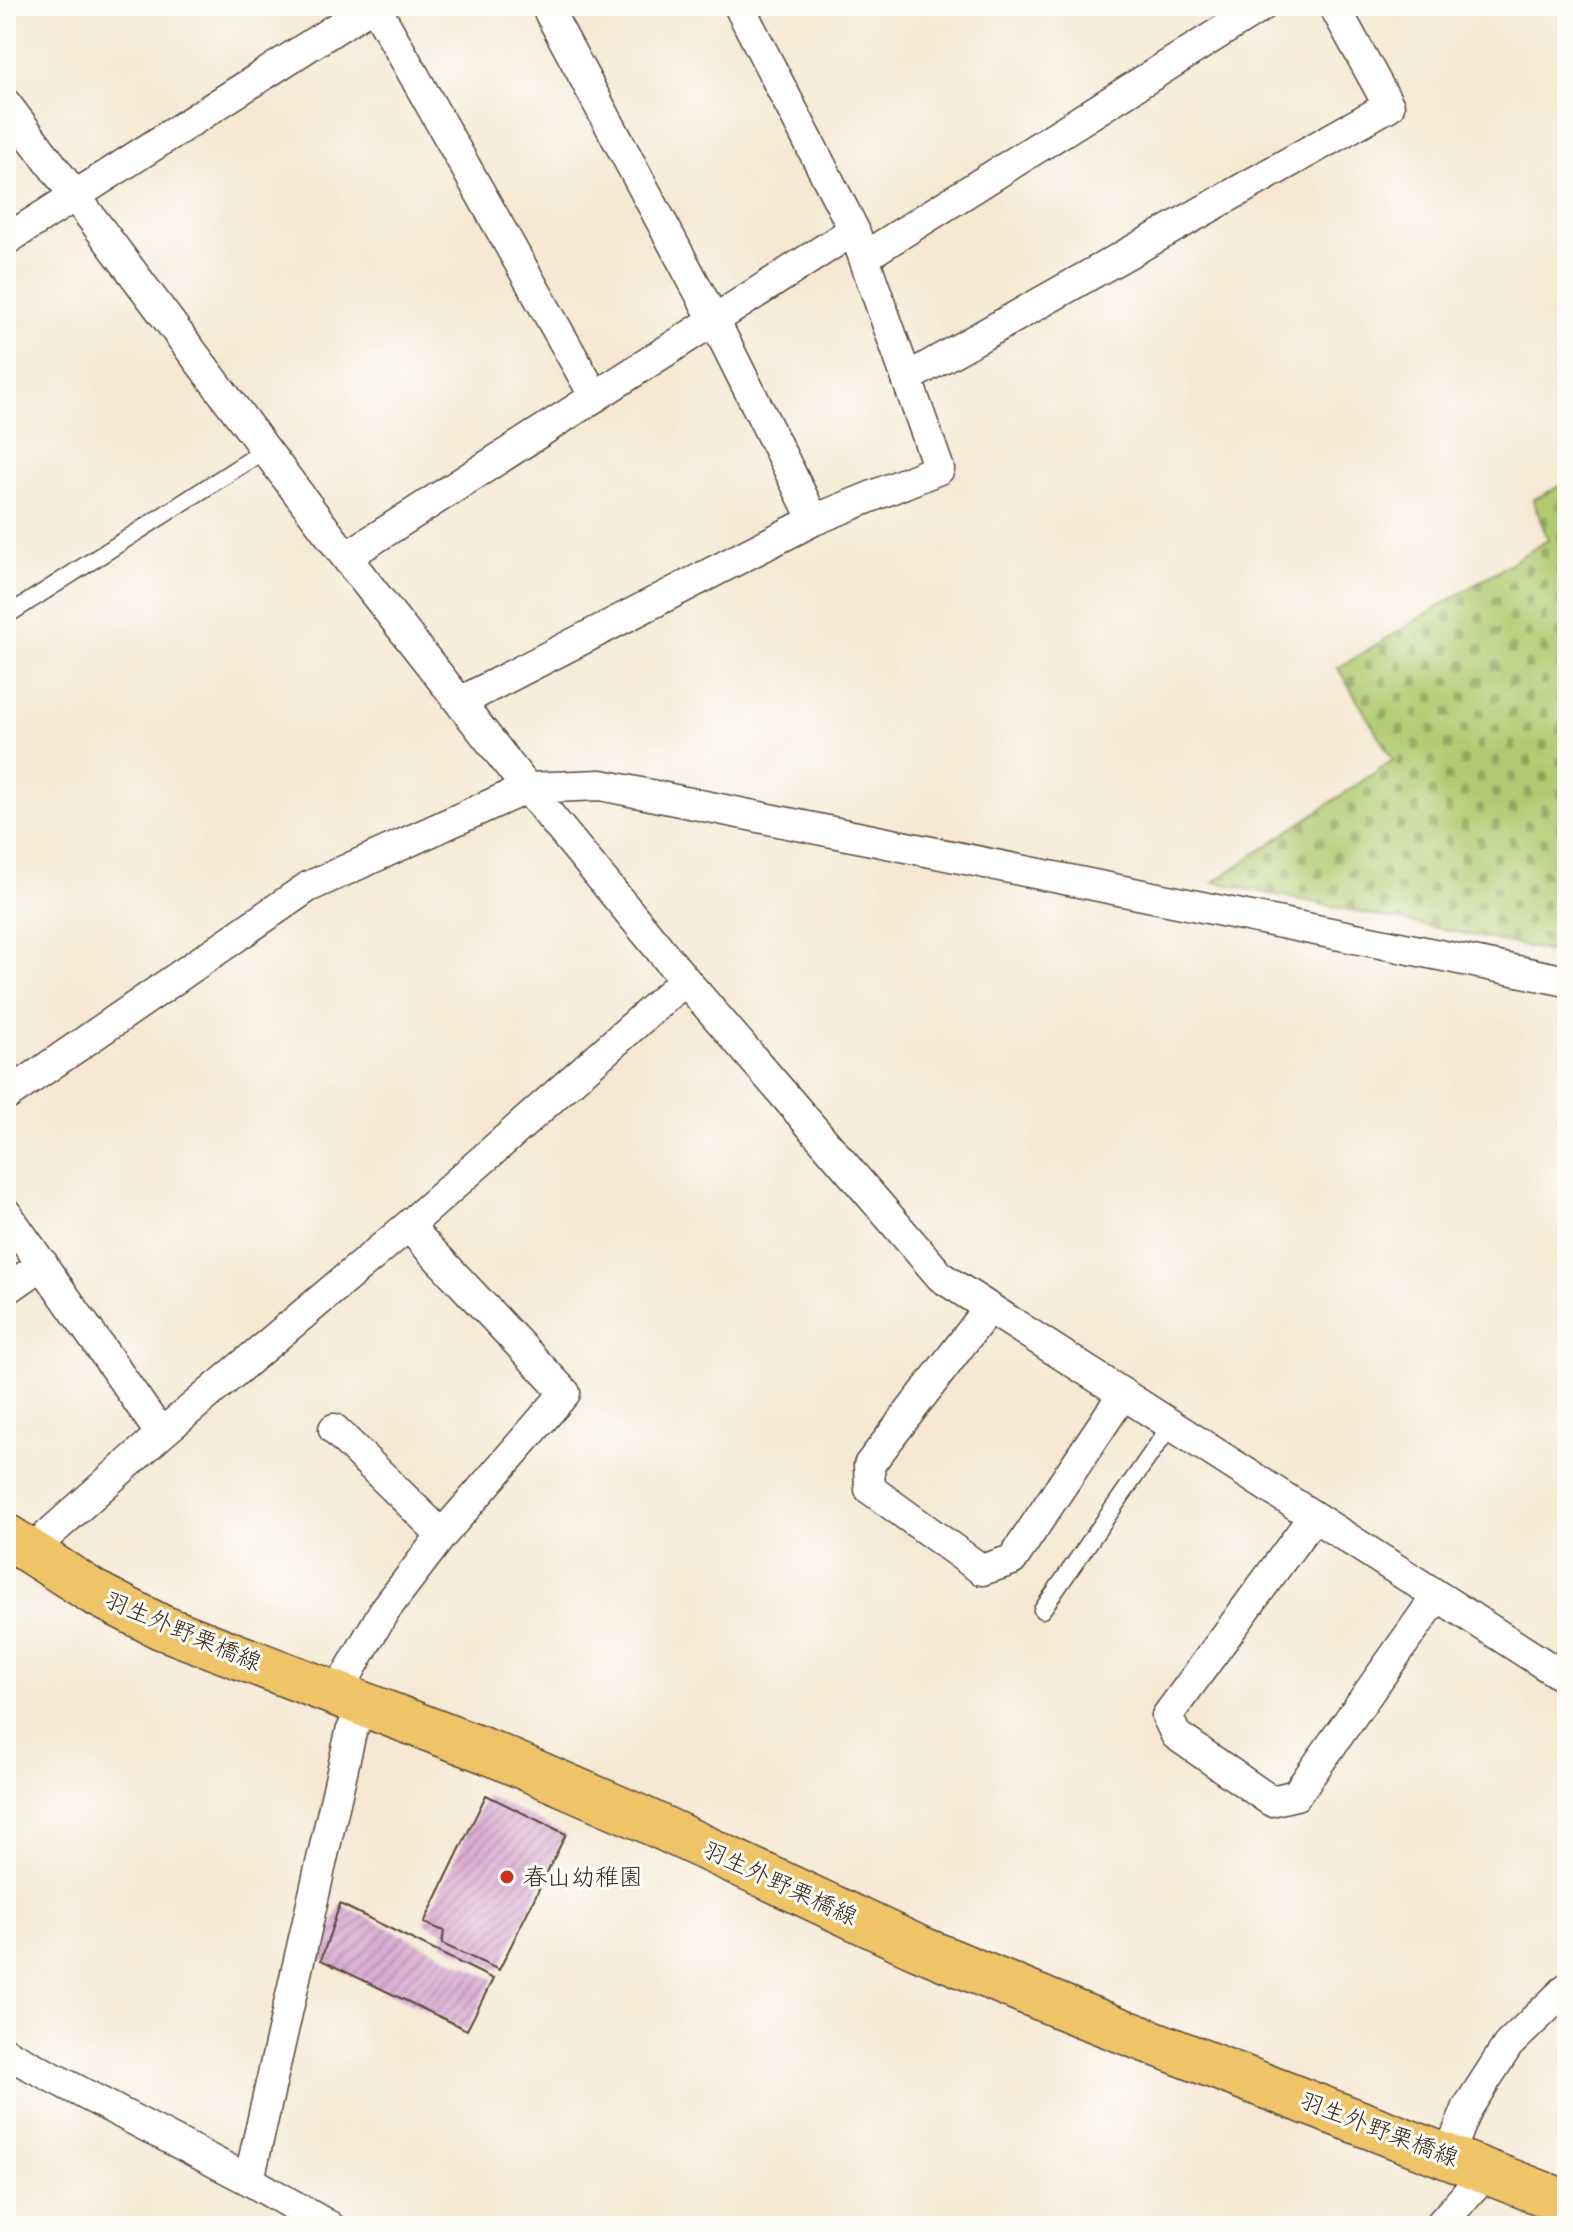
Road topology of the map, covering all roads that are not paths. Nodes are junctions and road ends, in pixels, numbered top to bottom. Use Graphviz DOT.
graph roads {
  1 [pos="373,6"];
  2 [pos="546,6"];
  3 [pos="739,6"];
  4 [pos="1262,6"];
  5 [pos="1334,6"];
  6 [pos="6,104"];
  7 [pos="74,197"];
  8 [pos="6,240"];
  9 [pos="859,244"];
  10 [pos="714,320"];
  11 [pos="907,378"];
  12 [pos="595,397"];
  13 [pos="265,450"];
  14 [pos="814,520"];
  15 [pos="346,557"];
  16 [pos="6,616"];
  17 [pos="460,702"];
  18 [pos="527,788"];
  19 [pos="685,980"];
  20 [pos="1567,981"];
  21 [pos="6,1096"];
  22 [pos="6,1213"];
  23 [pos="408,1226"];
  24 [pos="43,1264"];
  25 [pos="6,1290"];
  26 [pos="989,1308"];
  27 [pos="1123,1394"];
  28 [pos="1171,1425"];
  29 [pos="334,1429"];
  30 [pos="161,1434"];
  31 [pos="1313,1517"];
  32 [pos="442,1535"];
  33 [pos="21,1545"];
  34 [pos="1437,1596"];
  35 [pos="1042,1610"];
  36 [pos="1567,1679"];
  37 [pos="350,1699"];
  38 [pos="1567,1988"];
  39 [pos="6,2053"];
  40 [pos="1466,2163"];
  41 [pos="249,2180"];
  42 [pos="1567,2203"];
  43 [pos="329,2226"];
  44 [pos="1439,2226"];
  1 -- 7 [label="street"];
  1 -- 12 [label="street"];
  2 -- 10 [label="street"];
  3 -- 9 [label="street"];
  4 -- 9 [label="street"];
  5 -- 11 [label="street"];
  6 -- 7 [label="street"];
  7 -- 8 [label="street"];
  7 -- 13 [label="street"];
  9 -- 10 [label="street"];
  9 -- 11 [label="street"];
  10 -- 12 [label="street"];
  10 -- 14 [label="street"];
  11 -- 14 [label="street"];
  12 -- 15 [label="street"];
  13 -- 15 [label="street"];
  13 -- 16 [label="lane"];
  14 -- 17 [label="street"];
  15 -- 17 [label="street"];
  17 -- 18 [label="street"];
  18 -- 19 [label="street"];
  18 -- 20 [label="street"];
  18 -- 21 [label="street"];
  19 -- 23 [label="street"];
  19 -- 26 [label="street"];
  22 -- 24 [label="street"];
  23 -- 30 [label="street"];
  23 -- 32 [label="street"];
  24 -- 25 [label="street"];
  24 -- 30 [label="street"];
  26 -- 27 [label="street"];
  26 -- 27 [label="street"];
  27 -- 28 [label="street"];
  28 -- 31 [label="street"];
  28 -- 35 [label="lane"];
  29 -- 32 [label="street"];
  30 -- 33 [label="street"];
  31 -- 34 [label="street"];
  31 -- 34 [label="street"];
  32 -- 37 [label="street"];
  33 -- 37 [label="main road, 羽生外野栗橋線"];
  34 -- 36 [label="street"];
  37 -- 40 [label="main road, 羽生外野栗橋線"];
  37 -- 41 [label="street"];
  38 -- 40 [label="street"];
  39 -- 41 [label="street"];
  40 -- 42 [label="main road, 羽生外野栗橋線"];
  40 -- 44 [label="street"];
  41 -- 43 [label="street"];
}
